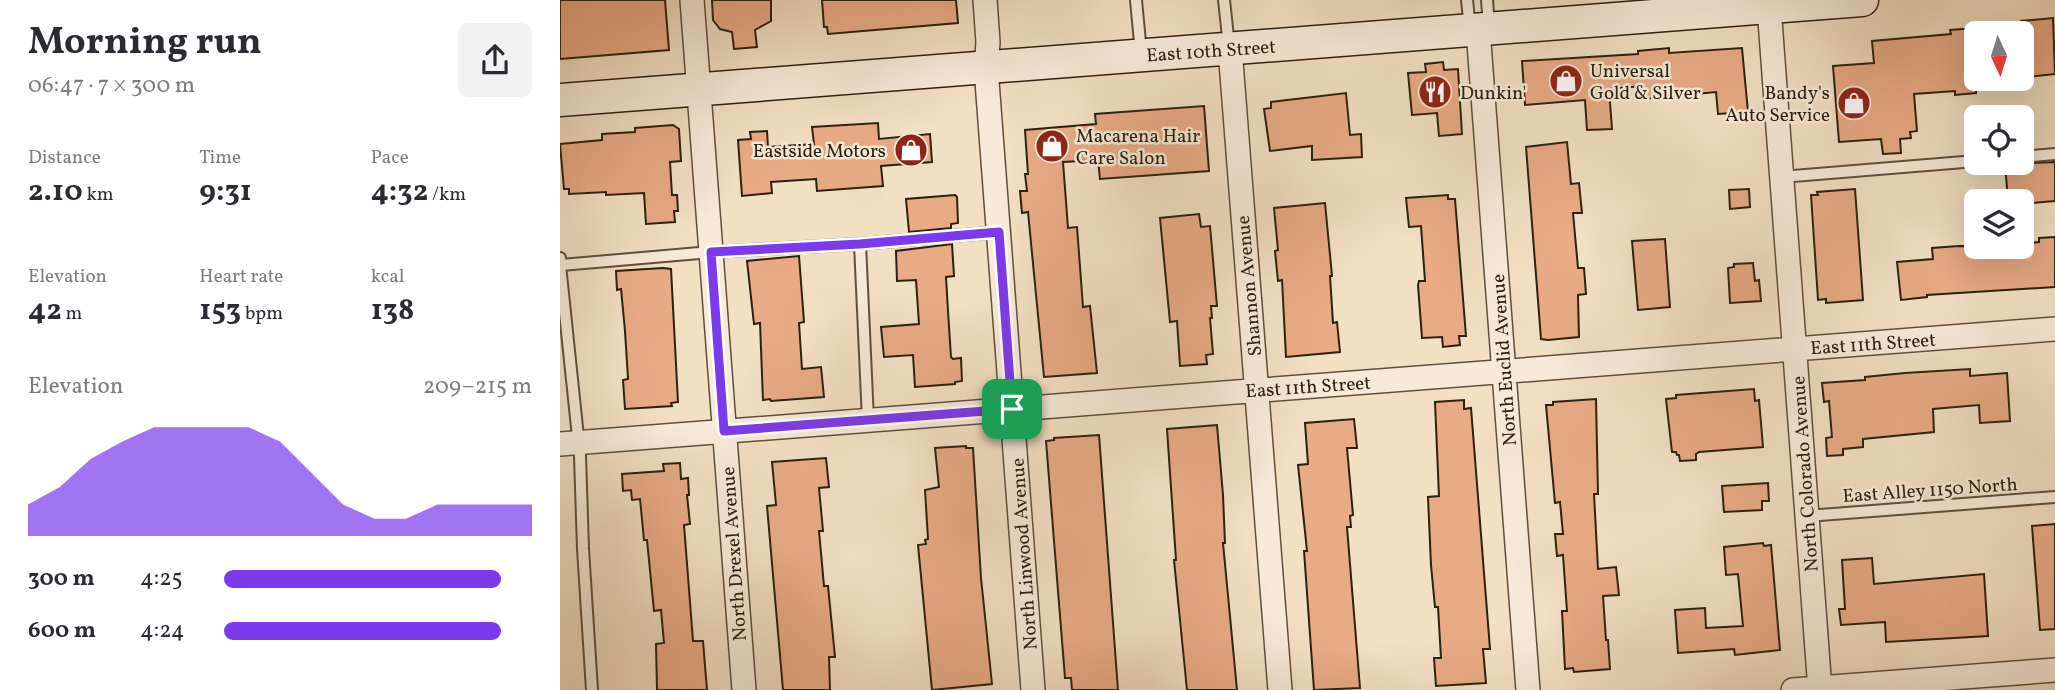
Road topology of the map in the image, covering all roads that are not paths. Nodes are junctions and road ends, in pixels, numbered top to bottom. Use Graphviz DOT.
graph roads {
  1 [pos="692,0"];
  2 [pos="985,0"];
  3 [pos="1136,0"];
  4 [pos="1224,0"];
  5 [pos="1862,0"];
  6 [pos="1752,5"];
  7 [pos="1478,18"];
  8 [pos="1230,49"];
  9 [pos="1142,55"];
  10 [pos="986,68"];
  11 [pos="699,90"];
  12 [pos="560,100"];
  13 [pos="2055,154"];
  14 [pos="2034,156"];
  15 [pos="1964,162"];
  16 [pos="1781,177"];
  17 [pos="999,232"];
  18 [pos="860,244"];
  19 [pos="711,252"];
  20 [pos="560,258"];
  21 [pos="560,265"];
  22 [pos="2055,329"];
  23 [pos="1794,349"];
  24 [pos="1504,371"];
  25 [pos="1256,390"];
  26 [pos="1012,409"];
  27 [pos="868,420"];
  28 [pos="724,431"];
  29 [pos="569,443"];
  30 [pos="2055,497"];
  31 [pos="1807,516"];
  32 [pos="2055,670"];
  33 [pos="1978,683"];
  34 [pos="1820,689"];
  35 [pos="592,690"];
  36 [pos="744,690"];
  37 [pos="1033,690"];
  38 [pos="1280,690"];
  39 [pos="1528,690"];
  40 [pos="1793,690"];
  1 -- 11 [label="street, North Drexel Avenue"];
  2 -- 10 [label="street, North Linwood Avenue"];
  3 -- 9 [label="lane"];
  4 -- 8 [label="lane"];
  5 -- 6 [label="main road, East 10th Street"];
  6 -- 7 [label="main road, East 10th Street"];
  6 -- 16 [label="street, North Colorado Avenue"];
  7 -- 8 [label="main road, East 10th Street"];
  7 -- 24 [label="street, North Euclid Avenue"];
  8 -- 9 [label="main road, East 10th Street"];
  8 -- 25 [label="street, Shannon Avenue"];
  9 -- 10 [label="main road, East 10th Street"];
  10 -- 11 [label="main road, East 10th Street"];
  10 -- 17 [label="street, North Linwood Avenue"];
  11 -- 12 [label="main road, East 10th Street"];
  11 -- 19 [label="street, North Drexel Avenue"];
  13 -- 14 [label="lane"];
  15 -- 16 [label="lane"];
  16 -- 23 [label="street, North Colorado Avenue"];
  17 -- 18 [label="lane"];
  17 -- 26 [label="street, North Linwood Avenue"];
  18 -- 19 [label="lane"];
  18 -- 27 [label="lane"];
  19 -- 21 [label="lane"];
  19 -- 28 [label="street, North Drexel Avenue"];
  20 -- 21 [label="lane"];
  21 -- 29 [label="lane"];
  22 -- 23 [label="street, East 11th Street"];
  23 -- 24 [label="street, East 11th Street"];
  23 -- 31 [label="street, North Colorado Avenue"];
  24 -- 25 [label="street, East 11th Street"];
  24 -- 39 [label="street, North Euclid Avenue"];
  25 -- 26 [label="street, East 11th Street"];
  25 -- 38 [label="street, Shannon Avenue"];
  26 -- 27 [label="street, East 11th Street"];
  26 -- 37 [label="street, North Linwood Avenue"];
  27 -- 28 [label="street, East 11th Street"];
  28 -- 29 [label="street, East 11th Street"];
  28 -- 36 [label="street, North Drexel Avenue"];
  29 -- 35 [label="lane"];
  30 -- 31 [label="lane, East Alley 1150 North"];
  31 -- 34 [label="street, North Colorado Avenue"];
  32 -- 33 [label="street"];
  33 -- 34 [label="street"];
  34 -- 40 [label="street"];
}
